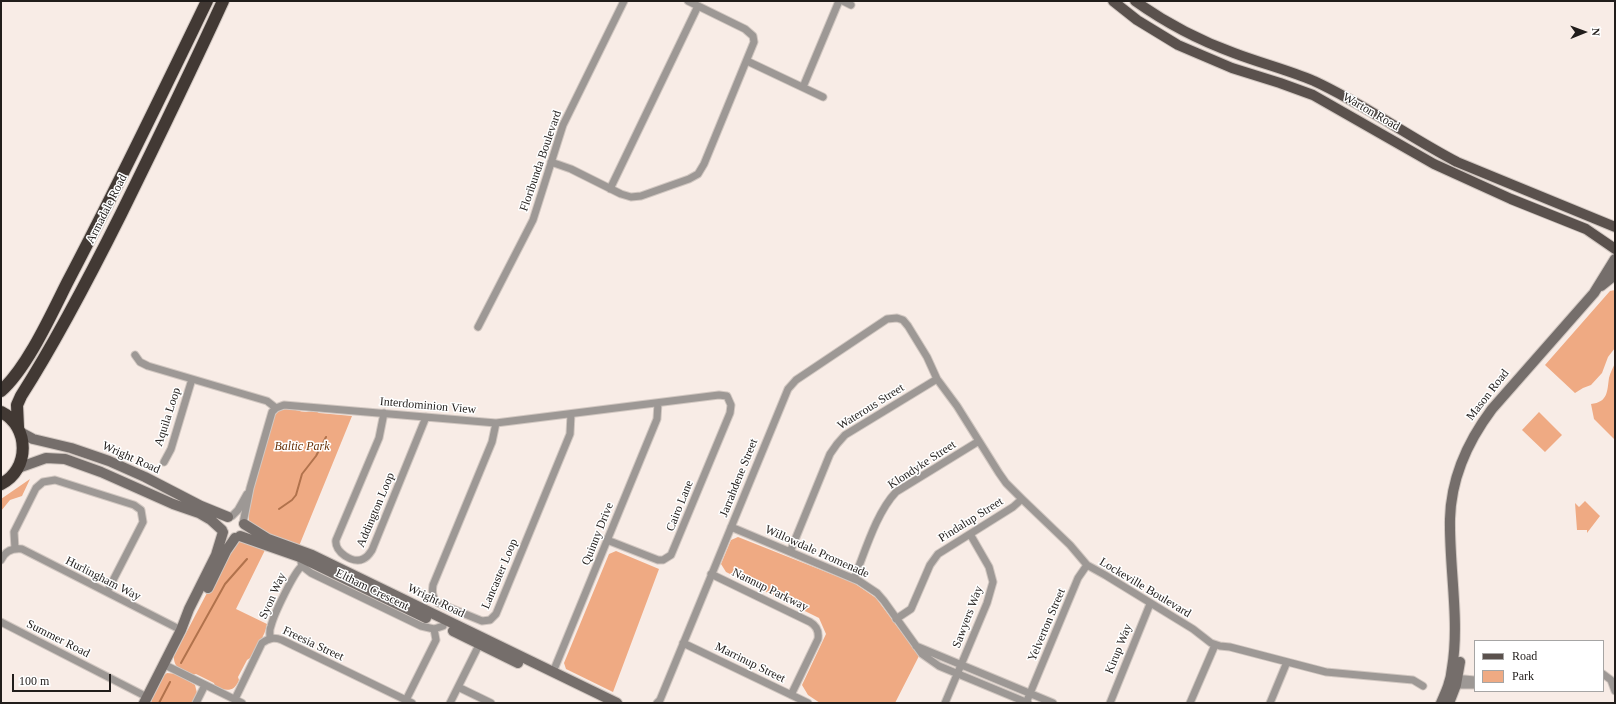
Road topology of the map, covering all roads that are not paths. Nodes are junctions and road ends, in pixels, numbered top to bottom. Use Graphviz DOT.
graph roads {
  1 [pos="207,1"];
  2 [pos="223,1"];
  3 [pos="624,1"];
  4 [pos="688,1"];
  5 [pos="838,1"];
  6 [pos="843,1"];
  7 [pos="1113,1"];
  8 [pos="1134,1"];
  9 [pos="851,5"];
  10 [pos="698,6"];
  11 [pos="747,61"];
  12 [pos="803,87"];
  13 [pos="824,97"];
  14 [pos="1361,106"];
  15 [pos="1354,117"];
  16 [pos="551,162"];
  17 [pos="610,189"];
  18 [pos="1615,227"];
  19 [pos="1615,249"];
  20 [pos="1615,259"];
  21 [pos="1615,275"];
  22 [pos="1594,293"];
  23 [pos="900,318"];
  24 [pos="478,328"];
  25 [pos="135,355"];
  26 [pos="192,379"];
  27 [pos="937,379"];
  28 [pos="1,391"];
  29 [pos="730,400"];
  30 [pos="658,403"];
  31 [pos="276,408"];
  32 [pos="1,412"];
  33 [pos="384,413"];
  34 [pos="571,414"];
  35 [pos="426,417"];
  36 [pos="496,423"];
  37 [pos="19,430"];
  38 [pos="979,441"];
  39 [pos="164,462"];
  40 [pos="18,468"];
  41 [pos="2,484"];
  42 [pos="250,488"];
  43 [pos="1022,499"];
  44 [pos="230,517"];
  45 [pos="244,524"];
  46 [pos="731,528"];
  47 [pos="223,531"];
  48 [pos="970,534"];
  49 [pos="237,537"];
  50 [pos="607,540"];
  51 [pos="15,549"];
  52 [pos="790,552"];
  53 [pos="1,560"];
  54 [pos="301,561"];
  55 [pos="1087,565"];
  56 [pos="711,574"];
  57 [pos="854,579"];
  58 [pos="106,592"];
  59 [pos="1150,604"];
  60 [pos="896,619"];
  61 [pos="1,622"];
  62 [pos="438,628"];
  63 [pos="182,629"];
  64 [pos="270,638"];
  65 [pos="481,641"];
  66 [pos="683,643"];
  67 [pos="1215,645"];
  68 [pos="916,646"];
  69 [pos="1287,662"];
  70 [pos="164,664"];
  71 [pos="961,666"];
  72 [pos="553,672"];
  73 [pos="957,674"];
  74 [pos="1604,675"];
  75 [pos="1474,680"];
  76 [pos="1453,681"];
  77 [pos="205,685"];
  78 [pos="1474,685"];
  79 [pos="1423,686"];
  80 [pos="458,687"];
  81 [pos="1615,691"];
  82 [pos="1030,694"];
  83 [pos="791,695"];
  84 [pos="235,699"];
  85 [pos="145,700"];
  86 [pos="409,702"];
  87 [pos="659,702"];
  88 [pos="196,703"];
  89 [pos="242,703"];
  90 [pos="450,703"];
  91 [pos="491,703"];
  92 [pos="601,703"];
  93 [pos="617,703"];
  94 [pos="808,703"];
  95 [pos="945,703"];
  96 [pos="1027,703"];
  97 [pos="1053,703"];
  98 [pos="1110,703"];
  99 [pos="1190,703"];
  100 [pos="1270,703"];
  101 [pos="1441,703"];
  102 [pos="1449,703"];
  1 -- 28 [label="highway, Armadale Road"];
  2 -- 37 [label="highway, Armadale Road"];
  3 -- 16 [label="street, Floribunda Boulevard"];
  4 -- 10 [label="street"];
  5 -- 12 [label="street"];
  6 -- 9 [label="street"];
  7 -- 15 [label="main road, Warton Road"];
  8 -- 14 [label="main road, Warton Road"];
  10 -- 11 [label="street"];
  10 -- 17 [label="street"];
  11 -- 12 [label="street"];
  11 -- 17 [label="street"];
  12 -- 13 [label="street"];
  14 -- 15 [label="main road"];
  14 -- 18 [label="main road, Warton Road"];
  15 -- 19 [label="main road, Warton Road"];
  16 -- 17 [label="street"];
  16 -- 24 [label="street, Floribunda Boulevard"];
  20 -- 22 [label="main road, Mason Road"];
  21 -- 22 [label="main road, Mason Road"];
  22 -- 76 [label="main road, Mason Road"];
  23 -- 27 [label="street, Lockeville Boulevard"];
  23 -- 46 [label="street, Jarrahdene Street"];
  25 -- 26 [label="street"];
  26 -- 31 [label="street"];
  26 -- 39 [label="street, Aquila Loop"];
  27 -- 38 [label="street, Lockeville Boulevard"];
  27 -- 52 [label="street, Waterous Street"];
  29 -- 30 [label="street, Interdominion View"];
  29 -- 50 [label="street, Cairo Lane"];
  30 -- 34 [label="street, Interdominion View"];
  30 -- 50 [label="street, Quinny Drive"];
  31 -- 33 [label="street, Interdominion View"];
  31 -- 42 [label="street"];
  32 -- 37 [label="highway"];
  33 -- 35 [label="street, Interdominion View"];
  33 -- 35 [label="street, Addington Loop"];
  34 -- 36 [label="street, Interdominion View"];
  34 -- 36 [label="street, Lancaster Loop"];
  35 -- 36 [label="street, Interdominion View"];
  37 -- 40 [label="highway, Armadale Road"];
  37 -- 44 [label="main road, Wright Road"];
  38 -- 43 [label="street, Lockeville Boulevard"];
  38 -- 57 [label="street, Klondyke Street"];
  40 -- 41 [label="highway"];
  40 -- 47 [label="main road, Wright Road"];
  42 -- 44 [label="street"];
  42 -- 45 [label="street"];
  43 -- 48 [label="street, Pindalup Street"];
  43 -- 55 [label="street, Lockeville Boulevard"];
  44 -- 45 [label="main road"];
  44 -- 47 [label="main road"];
  45 -- 49 [label="main road"];
  45 -- 65 [label="main road, Wright Road"];
  46 -- 52 [label="street, Willowdale Promenade"];
  46 -- 56 [label="street, Jarrahdene Street"];
  47 -- 49 [label="main road"];
  47 -- 63 [label="main road"];
  48 -- 60 [label="street, Pindalup Street"];
  48 -- 71 [label="street, Sawyers Way"];
  49 -- 54 [label="main road, Wright Road"];
  49 -- 63 [label="main road"];
  50 -- 72 [label="street, Quinny Drive"];
  51 -- 53 [label="street"];
  51 -- 58 [label="street, Hurlingham Way"];
  51 -- 58 [label="street"];
  52 -- 57 [label="street, Willowdale Promenade"];
  54 -- 62 [label="main road, Wright Road"];
  54 -- 64 [label="street, Syon Way"];
  55 -- 59 [label="street, Lockeville Boulevard"];
  55 -- 82 [label="street, Yelverton Street"];
  56 -- 66 [label="street, Jarrahdene Street"];
  56 -- 83 [label="street, Nannup Parkway"];
  57 -- 60 [label="street, Willowdale Promenade"];
  58 -- 63 [label="street, Hurlingham Way"];
  59 -- 67 [label="street, Lockeville Boulevard"];
  59 -- 98 [label="street, Kirup Way"];
  60 -- 68 [label="street, Willowdale Promenade"];
  61 -- 85 [label="street, Summer Road"];
  62 -- 65 [label="main road, Wright Road"];
  62 -- 86 [label="street"];
  63 -- 70 [label="main road"];
  64 -- 84 [label="street, Freesia Street"];
  64 -- 86 [label="street, Freesia Street"];
  65 -- 72 [label="main road, Wright Road"];
  65 -- 80 [label="street"];
  65 -- 92 [label="main road, Wright Road"];
  66 -- 83 [label="street, Marrinup Street"];
  66 -- 87 [label="street, Jarrahdene Street"];
  67 -- 69 [label="street, Lockeville Boulevard"];
  67 -- 99 [label="street"];
  68 -- 71 [label="street, Willowdale Promenade"];
  68 -- 73 [label="street, Willowdale Promenade"];
  69 -- 79 [label="street, Lockeville Boulevard"];
  69 -- 100 [label="street"];
  70 -- 77 [label="street"];
  70 -- 85 [label="main road"];
  71 -- 73 [label="street, Sawyers Way"];
  71 -- 82 [label="street, Willowdale Promenade"];
  72 -- 93 [label="main road, Wright Road"];
  73 -- 95 [label="street, Sawyers Way"];
  73 -- 96 [label="street, Willowdale Promenade"];
  74 -- 81 [label="street"];
  75 -- 76 [label="street"];
  76 -- 78 [label="street"];
  76 -- 101 [label="main road, Mason Road"];
  76 -- 102 [label="main road, Mason Road"];
  77 -- 84 [label="street"];
  77 -- 88 [label="street"];
  80 -- 90 [label="street"];
  80 -- 91 [label="street"];
  82 -- 96 [label="street, Yelverton Street"];
  82 -- 97 [label="street, Willowdale Promenade"];
  83 -- 94 [label="street, Marrinup Street"];
  84 -- 89 [label="street"];
}
